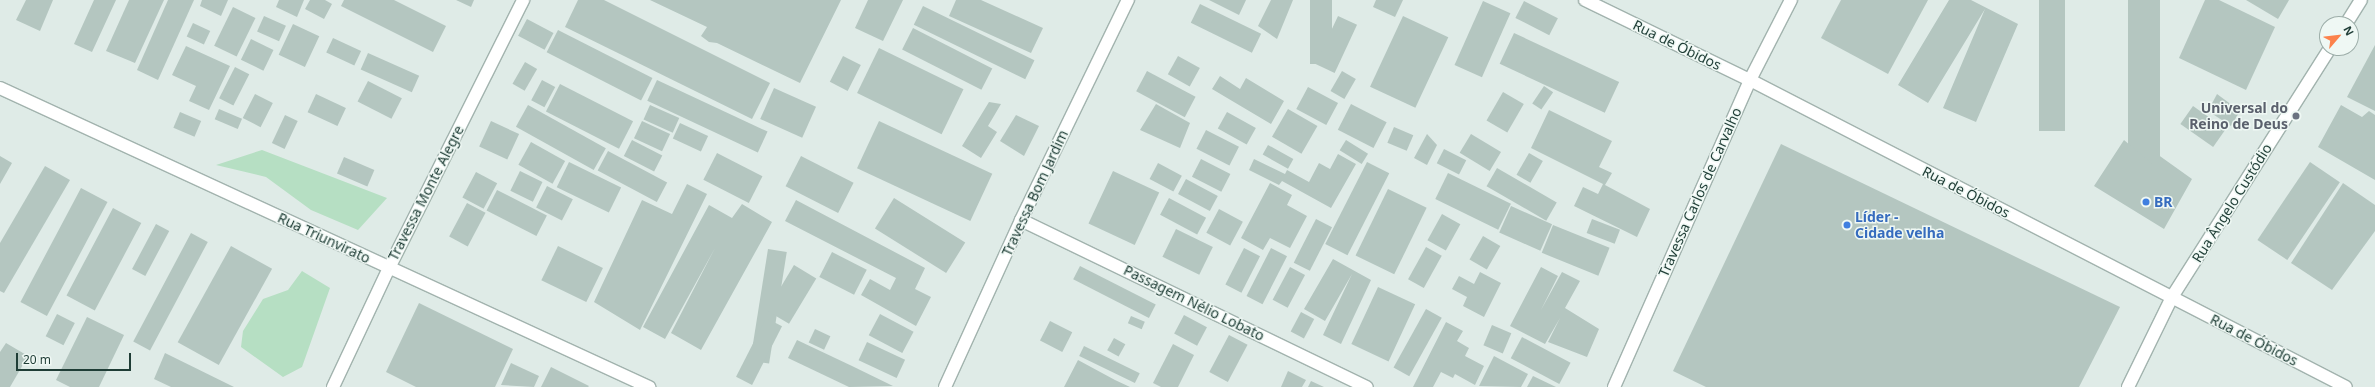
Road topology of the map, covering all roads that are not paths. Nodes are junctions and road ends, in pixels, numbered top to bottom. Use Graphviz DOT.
graph roads {
  1 [pos="523,0"];
  2 [pos="1128,0"];
  3 [pos="1585,0"];
  4 [pos="1791,0"];
  5 [pos="2361,0"];
  6 [pos="2351,16"];
  7 [pos="2325,56"];
  8 [pos="1750,80"];
  9 [pos="0,88"];
  10 [pos="1021,220"];
  11 [pos="389,268"];
  12 [pos="2172,297"];
  13 [pos="1616,386"];
  14 [pos="333,387"];
  15 [pos="649,387"];
  16 [pos="945,387"];
  17 [pos="1367,387"];
  18 [pos="2128,387"];
  19 [pos="2346,387"];
  1 -- 11 [label="street, Travessa Monte Alegre"];
  2 -- 10 [label="street, Travessa Bom Jardim"];
  3 -- 8 [label="street, Rua de Óbidos"];
  4 -- 8 [label="street, Travessa Carlos de Carvalho"];
  5 -- 6 [label="street"];
  7 -- 12 [label="street, Rua Ângelo Custódio"];
  8 -- 12 [label="street, Rua de Óbidos"];
  8 -- 13 [label="street, Travessa Carlos de Carvalho"];
  9 -- 11 [label="street, Rua Triunvirato"];
  10 -- 16 [label="street, Travessa Bom Jardim"];
  10 -- 17 [label="street, Passagem Nélio Lobato"];
  11 -- 14 [label="street, Travessa Monte Alegre"];
  11 -- 15 [label="street, Rua Triunvirato"];
  12 -- 18 [label="street, Rua Ângelo Custódio"];
  12 -- 19 [label="street, Rua de Óbidos"];
}
